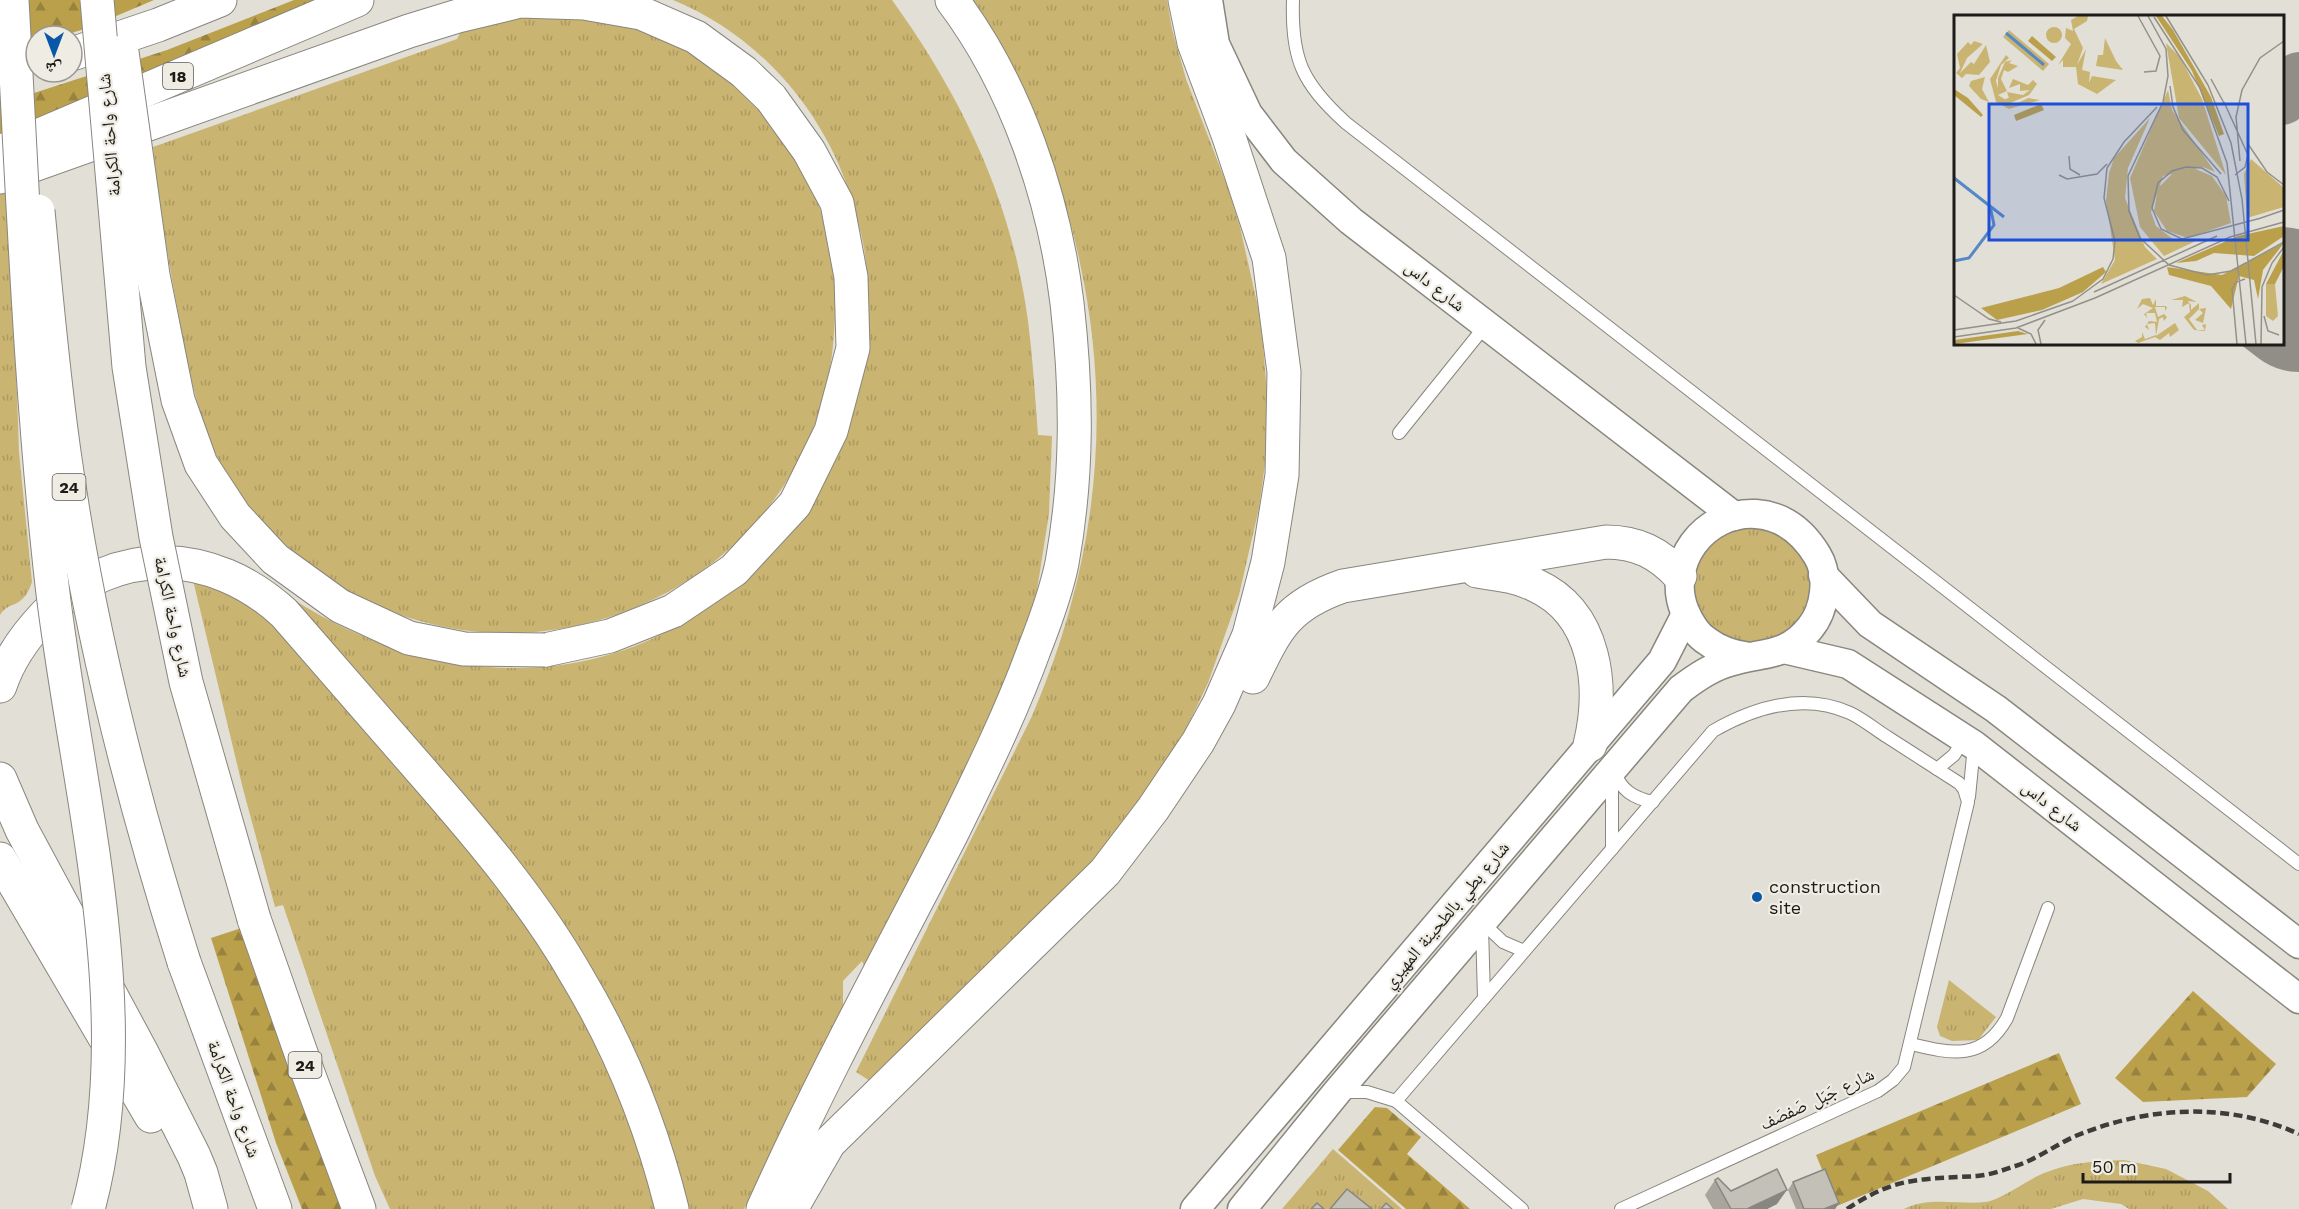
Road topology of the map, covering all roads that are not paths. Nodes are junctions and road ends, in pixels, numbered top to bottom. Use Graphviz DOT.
graph roads {
  1 [pos="12,0"];
  2 [pos="18,0"];
  3 [pos="97,0"];
  4 [pos="114,0"];
  5 [pos="220,0"];
  6 [pos="357,0"];
  7 [pos="952,0"];
  8 [pos="1185,0"];
  9 [pos="1208,0"];
  10 [pos="1293,0"];
  11 [pos="84,50"];
  12 [pos="24,71"];
  13 [pos="0,79"];
  14 [pos="0,152"];
  15 [pos="0,177"];
  16 [pos="1486,325"];
  17 [pos="1399,433"];
  18 [pos="1734,516"];
  19 [pos="1452,567"];
  20 [pos="1823,575"];
  21 [pos="1680,576"];
  22 [pos="1686,614"];
  23 [pos="1784,649"];
  24 [pos="1749,657"];
  25 [pos="0,686"];
  26 [pos="1969,742"];
  27 [pos="1601,756"];
  28 [pos="1937,769"];
  29 [pos="0,778"];
  30 [pos="1653,802"];
  31 [pos="1968,802"];
  32 [pos="1612,849"];
  33 [pos="0,859"];
  34 [pos="2299,864"];
  35 [pos="2048,908"];
  36 [pos="1482,922"];
  37 [pos="2299,944"];
  38 [pos="1028,949"];
  39 [pos="1524,951"];
  40 [pos="1484,998"];
  41 [pos="2299,999"];
  42 [pos="1911,1044"];
  43 [pos="1337,1092"];
  44 [pos="1396,1101"];
  45 [pos="88,1209"];
  46 [pos="205,1209"];
  47 [pos="211,1209"];
  48 [pos="275,1209"];
  49 [pos="360,1209"];
  50 [pos="672,1209"];
  51 [pos="763,1209"];
  52 [pos="791,1209"];
  53 [pos="1195,1209"];
  54 [pos="1242,1209"];
  55 [pos="1522,1209"];
  56 [pos="1621,1209"];
  1 -- 45 [label="highway, bridge"];
  2 -- 48 [label="highway, شارع واحة الكرامة / 24, bridge"];
  3 -- 49 [label="highway, شارع واحة الكرامة / 24, bridge"];
  4 -- 15 [label="highway, bridge"];
  5 -- 11 [label="highway"];
  6 -- 14 [label="highway, 18"];
  7 -- 51 [label="highway"];
  8 -- 38 [label="highway"];
  9 -- 16 [label="street, شارع داس"];
  10 -- 34 [label="lane"];
  12 -- 13 [label="highway"];
  16 -- 17 [label="lane"];
  16 -- 18 [label="street, شارع داس"];
  18 -- 20 [label="street"];
  18 -- 21 [label="street"];
  19 -- 21 [label="highway"];
  19 -- 27 [label="highway"];
  19 -- 38 [label="highway"];
  20 -- 23 [label="street"];
  20 -- 37 [label="street"];
  21 -- 22 [label="street"];
  22 -- 24 [label="street"];
  22 -- 27 [label="street, شارع بطي بالطحينة المهيري"];
  23 -- 24 [label="street"];
  23 -- 26 [label="street, شارع داس"];
  24 -- 27 [label="street, شارع بطي بالطحينة المهيري"];
  25 -- 50 [label="highway"];
  26 -- 28 [label="lane"];
  26 -- 31 [label="lane, شارع جَبَل صَفصَف"];
  26 -- 41 [label="street, شارع داس"];
  27 -- 30 [label="lane"];
  27 -- 32 [label="lane"];
  27 -- 36 [label="street, شارع بطي بالطحينة المهيري"];
  27 -- 53 [label="street, شارع بطي بالطحينة المهيري"];
  28 -- 30 [label="lane"];
  28 -- 31 [label="lane"];
  29 -- 47 [label="highway"];
  30 -- 32 [label="lane"];
  31 -- 42 [label="lane, شارع جَبَل صَفصَف"];
  32 -- 39 [label="lane"];
  33 -- 46 [label="highway"];
  35 -- 42 [label="lane"];
  36 -- 39 [label="lane"];
  36 -- 40 [label="lane"];
  36 -- 43 [label="street, شارع بطي بالطحينة المهيري"];
  38 -- 52 [label="highway"];
  39 -- 40 [label="lane"];
  40 -- 44 [label="lane"];
  42 -- 56 [label="lane, شارع جَبَل صَفصَف"];
  43 -- 44 [label="lane"];
  43 -- 54 [label="street, شارع بطي بالطحينة المهيري"];
  44 -- 55 [label="lane"];
}
